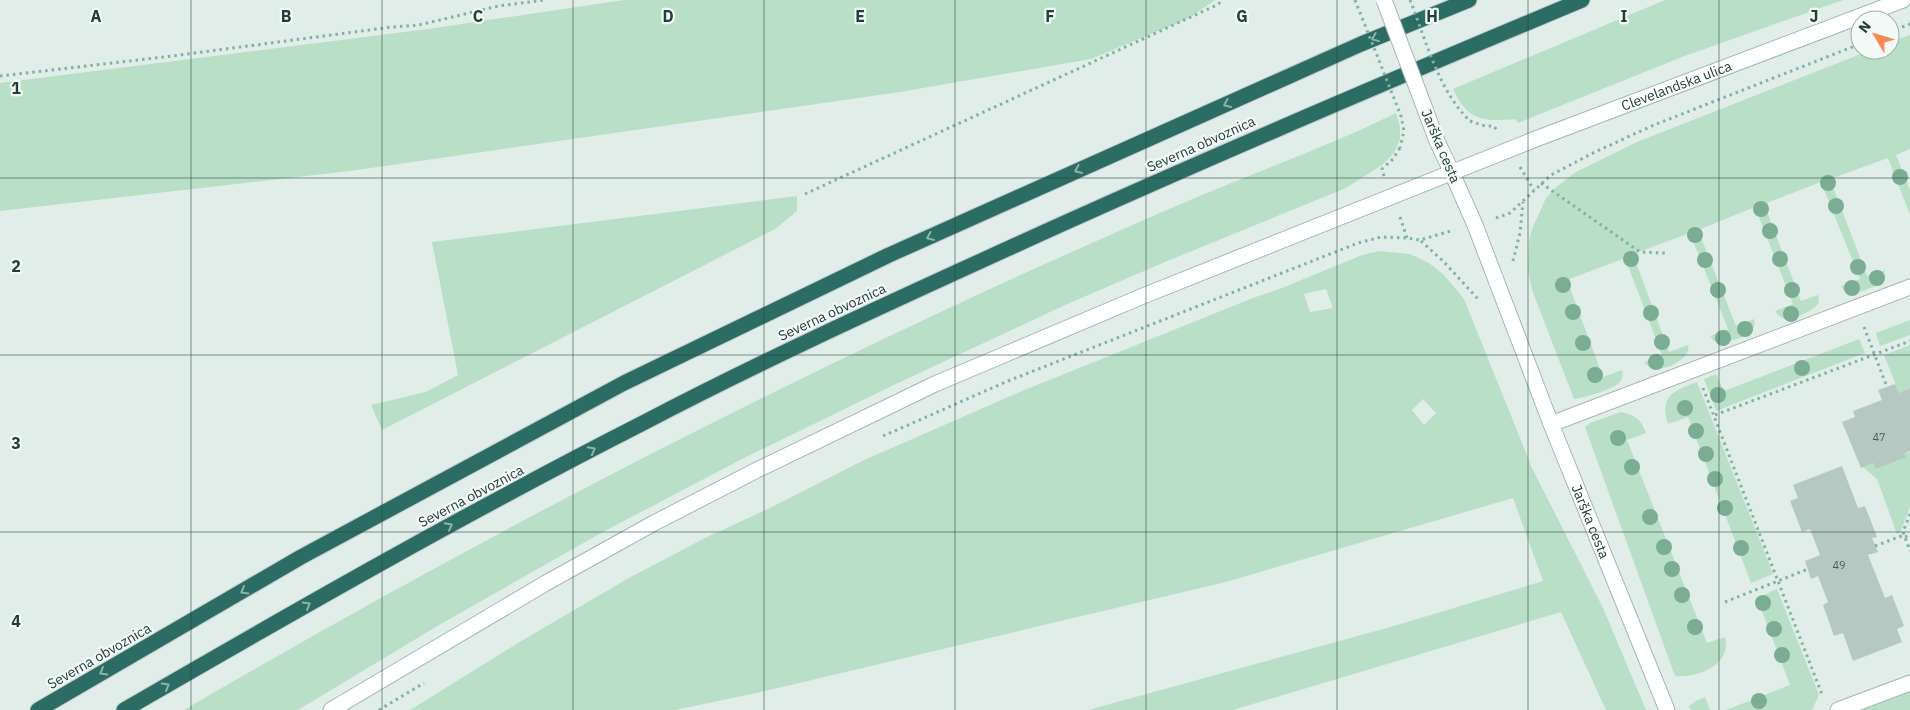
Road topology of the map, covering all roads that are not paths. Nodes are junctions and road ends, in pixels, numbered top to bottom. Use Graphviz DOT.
graph roads {
  1 [pos="1384,0"];
  2 [pos="1469,0"];
  3 [pos="1582,0"];
  4 [pos="1903,0"];
  5 [pos="1452,174"];
  6 [pos="1910,287"];
  7 [pos="1551,424"];
  8 [pos="1910,682"];
  9 [pos="38,710"];
  10 [pos="124,710"];
  11 [pos="331,710"];
  12 [pos="1667,710"];
  13 [pos="1838,710"];
  1 -- 5 [label="street, Jarška cesta, bridge"];
  2 -- 9 [label="highway, Severna obvoznica, one-way"];
  10 -- 3 [label="highway, Severna obvoznica, one-way"];
  4 -- 5 [label="street, Clevelandska ulica"];
  5 -- 7 [label="street, Jarška cesta"];
  5 -- 11 [label="street, Clevelandska ulica"];
  6 -- 7 [label="street"];
  7 -- 12 [label="street, Jarška cesta"];
  8 -- 13 [label="street"];
}
